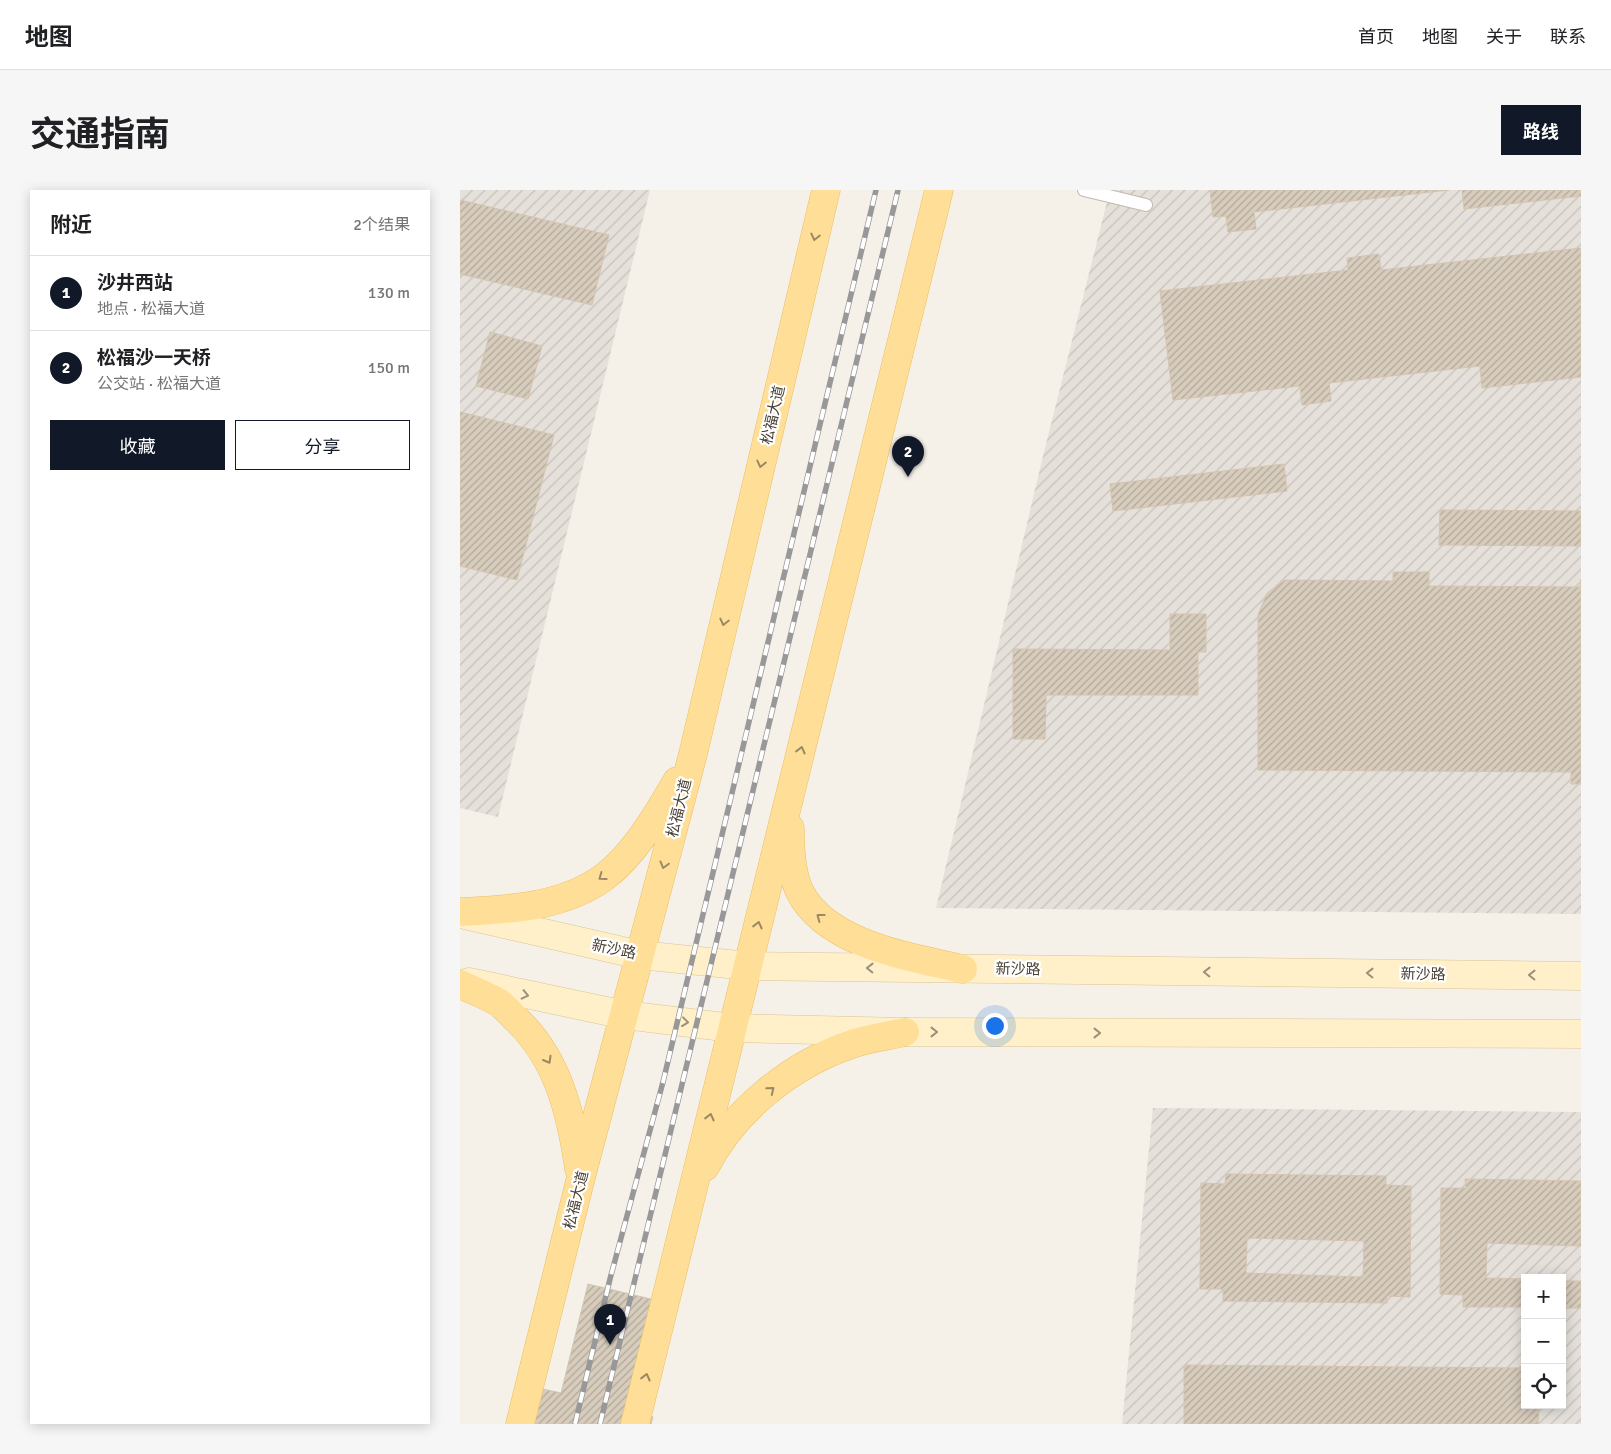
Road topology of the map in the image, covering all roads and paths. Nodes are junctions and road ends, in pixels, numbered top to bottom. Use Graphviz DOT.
graph roads {
  1 [pos="826,190"];
  2 [pos="938,190"];
  3 [pos="1084,190"];
  4 [pos="1146,204"];
  5 [pos="692,754"];
  6 [pos="790,793"];
  7 [pos="460,913"];
  8 [pos="640,955"];
  9 [pos="748,966"];
  10 [pos="963,969"];
  11 [pos="1581,976"];
  12 [pos="460,980"];
  13 [pos="460,984"];
  14 [pos="625,1015"];
  15 [pos="732,1028"];
  16 [pos="905,1032"];
  17 [pos="1581,1034"];
  18 [pos="580,1181"];
  19 [pos="690,1198"];
  20 [pos="520,1424"];
  21 [pos="634,1424"];
  1 -- 5 [label="main road, 松福大道, one-way"];
  6 -- 2 [label="main road, one-way"];
  3 -- 4 [label="lane"];
  5 -- 7 [label="main road, one-way"];
  5 -- 8 [label="main road, 松福大道, one-way"];
  9 -- 6 [label="main road, one-way"];
  10 -- 6 [label="main road, one-way"];
  7 -- 8 [label="main road, 新沙路"];
  8 -- 9 [label="main road, 新沙路"];
  8 -- 14 [label="main road, 松福大道"];
  10 -- 9 [label="main road, 新沙路, one-way"];
  9 -- 15 [label="main road"];
  11 -- 10 [label="main road, 新沙路, one-way"];
  12 -- 14 [label="main road, one-way"];
  13 -- 18 [label="main road, one-way"];
  14 -- 15 [label="main road, one-way"];
  14 -- 18 [label="main road, 松福大道"];
  15 -- 16 [label="main road"];
  19 -- 15 [label="main road, one-way"];
  16 -- 17 [label="main road, one-way"];
  19 -- 16 [label="main road, one-way"];
  18 -- 20 [label="main road, 松福大道"];
  21 -- 19 [label="main road, one-way"];
}
